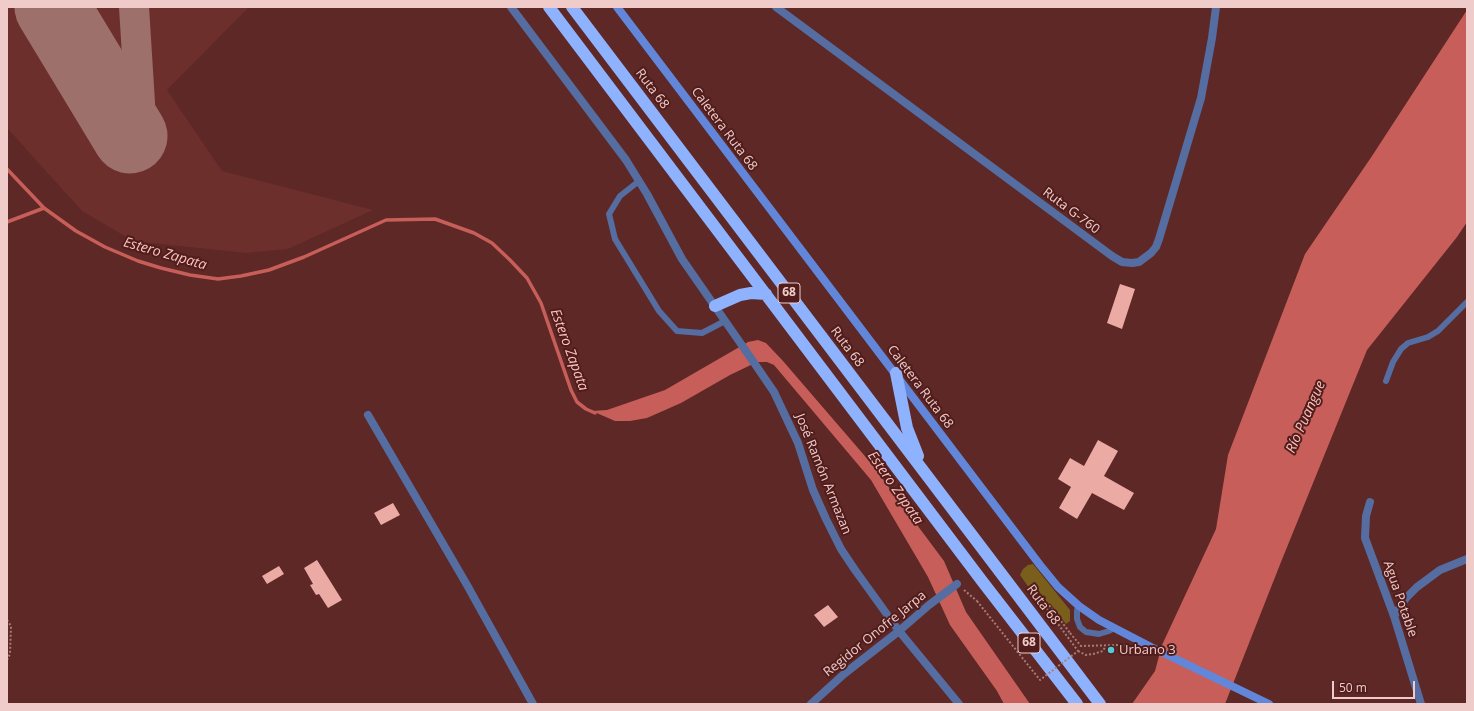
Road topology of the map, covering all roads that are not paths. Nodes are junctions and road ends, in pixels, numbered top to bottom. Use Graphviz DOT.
graph roads {
  1 [pos="511,7"];
  2 [pos="549,7"];
  3 [pos="572,7"];
  4 [pos="617,7"];
  5 [pos="776,7"];
  6 [pos="1216,7"];
  7 [pos="639,181"];
  8 [pos="766,294"];
  9 [pos="1467,302"];
  10 [pos="715,306"];
  11 [pos="725,321"];
  12 [pos="896,373"];
  13 [pos="1386,381"];
  14 [pos="368,415"];
  15 [pos="923,471"];
  16 [pos="1370,502"];
  17 [pos="1467,559"];
  18 [pos="957,584"];
  19 [pos="1079,606"];
  20 [pos="1394,616"];
  21 [pos="1114,628"];
  22 [pos="899,631"];
  23 [pos="533,704"];
  24 [pos="811,704"];
  25 [pos="958,704"];
  26 [pos="1077,704"];
  27 [pos="1100,704"];
  28 [pos="1269,704"];
  29 [pos="1421,704"];
  1 -- 7 [label="street"];
  2 -- 8 [label="highway, 68"];
  3 -- 15 [label="highway, Ruta 68 / 68"];
  4 -- 12 [label="main road, Caletera Ruta 68"];
  5 -- 6 [label="street, Ruta G-760"];
  7 -- 10 [label="street"];
  7 -- 11 [label="lane"];
  8 -- 10 [label="highway"];
  8 -- 26 [label="highway, 68"];
  9 -- 13 [label="lane"];
  10 -- 11 [label="street, José Ramón Armazan"];
  11 -- 22 [label="street, José Ramón Armazan"];
  12 -- 15 [label="highway"];
  12 -- 19 [label="main road, Caletera Ruta 68"];
  14 -- 23 [label="street"];
  15 -- 27 [label="highway, Ruta 68 / 68"];
  16 -- 20 [label="street, Agua Potable"];
  17 -- 20 [label="street"];
  18 -- 22 [label="street, Regidor Onofre Jarpa"];
  19 -- 21 [label="main road, Caletera Ruta 68"];
  19 -- 21 [label="lane"];
  20 -- 29 [label="street, Agua Potable"];
  21 -- 28 [label="main road, Caletera Ruta 68"];
  22 -- 24 [label="street, Regidor Onofre Jarpa"];
  22 -- 25 [label="street, José Ramón Armazan"];
}
